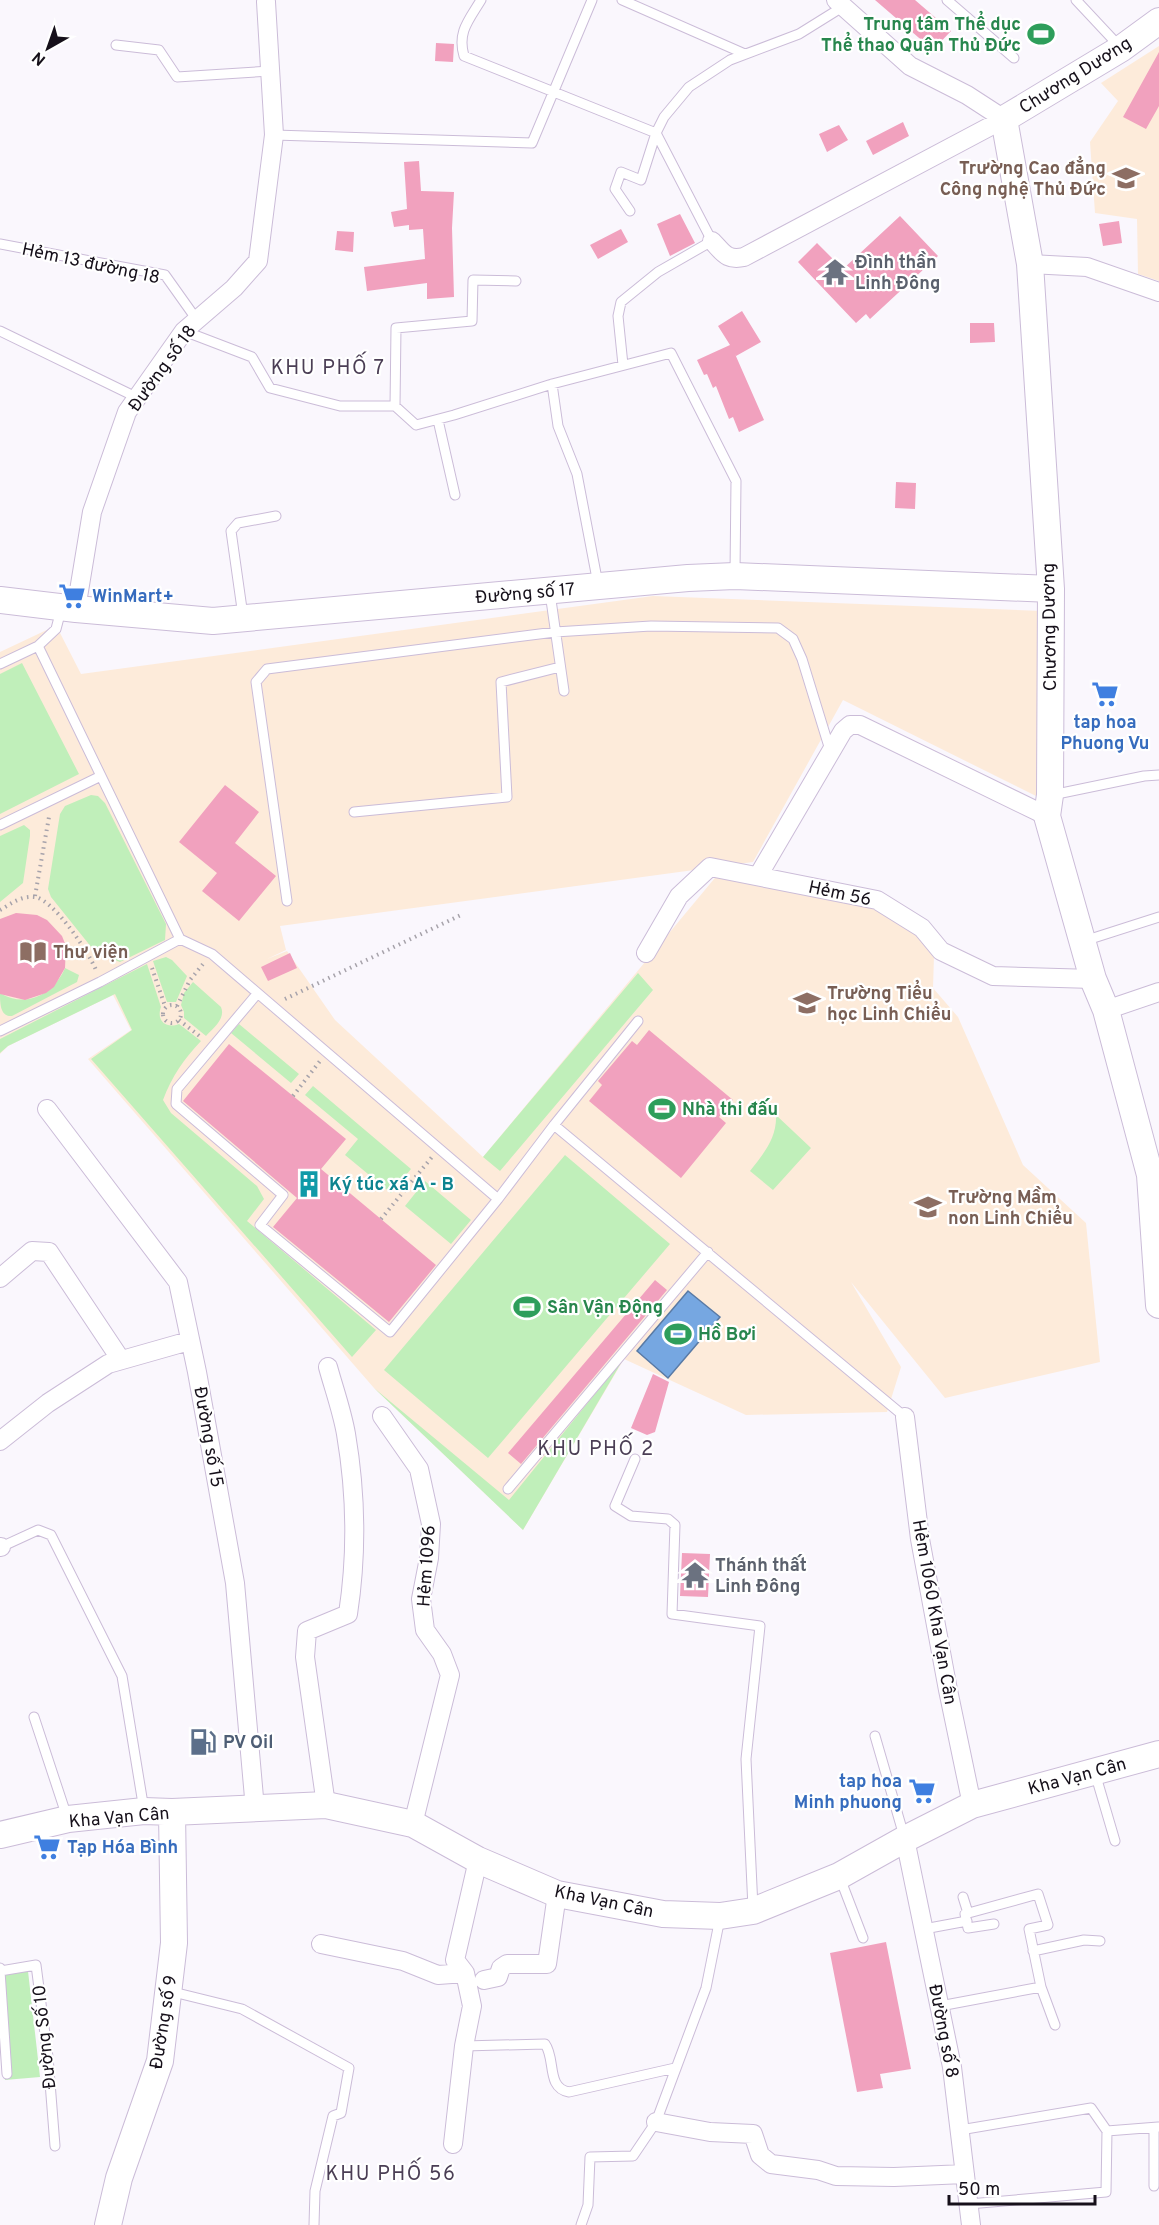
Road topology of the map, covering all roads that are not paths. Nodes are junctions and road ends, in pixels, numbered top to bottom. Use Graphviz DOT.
graph roads {
  1 [pos="481,0"];
  2 [pos="592,0"];
  3 [pos="621,0"];
  4 [pos="947,0"];
  5 [pos="1076,0"];
  6 [pos="266,2"];
  7 [pos="840,3"];
  8 [pos="1159,21"];
  9 [pos="116,45"];
  10 [pos="1122,48"];
  11 [pos="745,54"];
  12 [pos="1014,58"];
  13 [pos="270,71"];
  14 [pos="554,93"];
  15 [pos="1004,119"];
  16 [pos="656,132"];
  17 [pos="274,135"];
  18 [pos="630,212"];
  19 [pos="712,241"];
  20 [pos="0,244"];
  21 [pos="1030,264"];
  22 [pos="516,281"];
  23 [pos="1159,292"];
  24 [pos="190,325"];
  25 [pos="0,331"];
  26 [pos="623,366"];
  27 [pos="552,384"];
  28 [pos="138,398"];
  29 [pos="394,406"];
  30 [pos="438,420"];
  31 [pos="455,495"];
  32 [pos="276,516"];
  33 [pos="735,576"];
  34 [pos="598,586"];
  35 [pos="1051,589"];
  36 [pos="550,591"];
  37 [pos="0,600"];
  38 [pos="69,608"];
  39 [pos="243,618"];
  40 [pos="555,632"];
  41 [pos="38,646"];
  42 [pos="0,664"];
  43 [pos="560,667"];
  44 [pos="564,691"];
  45 [pos="831,752"];
  46 [pos="1159,775"];
  47 [pos="101,776"];
  48 [pos="1048,805"];
  49 [pos="354,812"];
  50 [pos="0,825"];
  51 [pos="758,876"];
  52 [pos="287,902"];
  53 [pos="1159,917"];
  54 [pos="180,939"];
  55 [pos="1082,941"];
  56 [pos="646,953"];
  57 [pos="1093,979"];
  58 [pos="1159,992"];
  59 [pos="257,994"];
  60 [pos="1106,1010"];
  61 [pos="638,1021"];
  62 [pos="0,1030"];
  63 [pos="47,1109"];
  64 [pos="554,1125"];
  65 [pos="498,1199"];
  66 [pos="708,1252"];
  67 [pos="0,1278"];
  68 [pos="1159,1305"];
  69 [pos="189,1341"];
  70 [pos="121,1360"];
  71 [pos="328,1367"];
  72 [pos="382,1416"];
  73 [pos="905,1417"];
  74 [pos="0,1441"];
  75 [pos="635,1459"];
  76 [pos="508,1489"];
  77 [pos="1,1547"];
  78 [pos="34,1717"];
  79 [pos="875,1736"];
  80 [pos="1159,1754"];
  81 [pos="1094,1770"];
  82 [pos="326,1805"];
  83 [pos="972,1805"];
  84 [pos="255,1809"];
  85 [pos="144,1810"];
  86 [pos="172,1812"];
  87 [pos="68,1820"];
  88 [pos="413,1824"];
  89 [pos="0,1835"];
  90 [pos="905,1839"];
  91 [pos="1115,1841"];
  92 [pos="478,1860"];
  93 [pos="839,1876"];
  94 [pos="557,1894"];
  95 [pos="963,1898"];
  96 [pos="753,1911"];
  97 [pos="720,1916"];
  98 [pos="968,1917"];
  99 [pos="994,1924"];
  100 [pos="924,1929"];
  101 [pos="863,1938"];
  102 [pos="1100,1941"];
  103 [pos="321,1944"];
  104 [pos="1033,1950"];
  105 [pos="0,1969"];
  106 [pos="465,1973"];
  107 [pos="484,1980"];
  108 [pos="1041,1986"];
  109 [pos="169,1990"];
  110 [pos="940,2006"];
  111 [pos="1055,2025"];
  112 [pos="464,2046"];
  113 [pos="675,2068"];
  114 [pos="7,2074"];
  115 [pos="656,2122"];
  116 [pos="1157,2128"];
  117 [pos="960,2130"];
  118 [pos="1107,2132"];
  119 [pos="453,2144"];
  120 [pos="55,2146"];
  121 [pos="965,2174"];
  122 [pos="1154,2186"];
  123 [pos="969,2204"];
  124 [pos="108,2225"];
  125 [pos="314,2225"];
  126 [pos="581,2225"];
  127 [pos="971,2225"];
  1 -- 14 [label="lane"];
  2 -- 14 [label="lane"];
  3 -- 11 [label="lane"];
  4 -- 12 [label="lane"];
  5 -- 10 [label="lane"];
  6 -- 13 [label="street, Đường số 18"];
  7 -- 11 [label="lane"];
  7 -- 15 [label="street"];
  8 -- 10 [label="street, Chương Dương"];
  9 -- 13 [label="lane"];
  10 -- 15 [label="street, Chương Dương"];
  11 -- 16 [label="lane"];
  13 -- 17 [label="street, Đường số 18"];
  14 -- 16 [label="lane"];
  14 -- 17 [label="lane"];
  15 -- 19 [label="street"];
  15 -- 21 [label="street, Chương Dương"];
  16 -- 18 [label="lane"];
  16 -- 19 [label="lane"];
  17 -- 24 [label="street, Đường số 18"];
  19 -- 26 [label="lane"];
  20 -- 24 [label="lane, Hẻm 13 đường 18"];
  21 -- 23 [label="street"];
  21 -- 35 [label="street, Chương Dương"];
  22 -- 29 [label="lane"];
  24 -- 28 [label="street, Đường số 18"];
  24 -- 29 [label="lane"];
  25 -- 28 [label="lane"];
  26 -- 27 [label="lane"];
  26 -- 33 [label="lane"];
  27 -- 30 [label="lane"];
  27 -- 34 [label="lane"];
  28 -- 38 [label="street, Đường số 18"];
  29 -- 30 [label="lane"];
  30 -- 31 [label="lane"];
  32 -- 39 [label="lane"];
  33 -- 34 [label="street, Đường số 17"];
  33 -- 35 [label="street, Đường số 17"];
  34 -- 36 [label="street, Đường số 17"];
  35 -- 48 [label="street, Chương Dương"];
  36 -- 39 [label="street, Đường số 17"];
  36 -- 40 [label="lane"];
  37 -- 38 [label="street, Đường số 17"];
  38 -- 39 [label="street, Đường số 17"];
  38 -- 41 [label="lane"];
  40 -- 43 [label="lane"];
  40 -- 45 [label="lane"];
  40 -- 52 [label="lane"];
  41 -- 42 [label="lane"];
  41 -- 47 [label="lane"];
  43 -- 44 [label="lane"];
  43 -- 49 [label="lane"];
  45 -- 48 [label="street"];
  45 -- 51 [label="street"];
  46 -- 48 [label="lane"];
  47 -- 50 [label="lane"];
  47 -- 54 [label="lane"];
  48 -- 55 [label="street, Chương Dương"];
  51 -- 56 [label="street, Hẻm 56"];
  51 -- 57 [label="street, Hẻm 56"];
  53 -- 55 [label="lane"];
  54 -- 59 [label="lane"];
  54 -- 62 [label="lane"];
  55 -- 57 [label="street, Chương Dương"];
  57 -- 60 [label="street, Chương Dương"];
  58 -- 60 [label="street"];
  59 -- 65 [label="lane"];
  59 -- 65 [label="lane"];
  60 -- 68 [label="street, Chương Dương"];
  61 -- 64 [label="lane"];
  63 -- 69 [label="street, Đường số 15"];
  64 -- 65 [label="lane"];
  64 -- 66 [label="lane"];
  66 -- 73 [label="lane"];
  66 -- 76 [label="lane"];
  67 -- 70 [label="street"];
  69 -- 70 [label="street"];
  69 -- 84 [label="street, Đường số 15"];
  70 -- 74 [label="street"];
  71 -- 82 [label="street"];
  72 -- 88 [label="street, Hẻm 1096"];
  73 -- 83 [label="street, Hẻm 1060 Kha Vạn Cân"];
  75 -- 96 [label="lane"];
  77 -- 85 [label="lane"];
  78 -- 87 [label="lane"];
  79 -- 90 [label="lane"];
  80 -- 81 [label="street, Kha Vạn Cân"];
  81 -- 83 [label="street, Kha Vạn Cân"];
  81 -- 91 [label="lane"];
  82 -- 84 [label="street, Kha Vạn Cân"];
  82 -- 88 [label="street, Kha Vạn Cân"];
  83 -- 90 [label="street, Kha Vạn Cân"];
  84 -- 86 [label="street, Kha Vạn Cân"];
  85 -- 86 [label="street, Kha Vạn Cân"];
  85 -- 87 [label="street, Kha Vạn Cân"];
  86 -- 109 [label="street, Đường số 9"];
  87 -- 89 [label="street, Kha Vạn Cân"];
  88 -- 92 [label="street, Kha Vạn Cân"];
  90 -- 93 [label="street, Kha Vạn Cân"];
  90 -- 100 [label="street, Đường số 8"];
  92 -- 94 [label="street, Kha Vạn Cân"];
  92 -- 106 [label="street"];
  93 -- 96 [label="street, Kha Vạn Cân"];
  93 -- 101 [label="lane"];
  94 -- 97 [label="street, Kha Vạn Cân"];
  94 -- 107 [label="street"];
  95 -- 98 [label="lane"];
  96 -- 97 [label="street, Kha Vạn Cân"];
  97 -- 113 [label="lane"];
  98 -- 99 [label="lane"];
  98 -- 100 [label="lane"];
  98 -- 104 [label="lane"];
  100 -- 110 [label="street, Đường số 8"];
  102 -- 104 [label="lane"];
  103 -- 106 [label="street"];
  104 -- 108 [label="lane"];
  105 -- 114 [label="lane, Đường Số 10"];
  105 -- 120 [label="lane, Đường Số 10"];
  106 -- 112 [label="street"];
  108 -- 110 [label="lane"];
  108 -- 111 [label="lane"];
  109 -- 124 [label="street, Đường số 9"];
  109 -- 125 [label="lane"];
  110 -- 117 [label="street, Đường số 8"];
  112 -- 113 [label="lane"];
  112 -- 119 [label="street"];
  113 -- 115 [label="lane"];
  115 -- 121 [label="street"];
  115 -- 126 [label="lane"];
  116 -- 118 [label="lane"];
  116 -- 122 [label="lane"];
  117 -- 118 [label="lane"];
  117 -- 121 [label="street, Đường số 8"];
  118 -- 123 [label="lane"];
  121 -- 123 [label="street, Đường số 8"];
  123 -- 127 [label="street, Đường số 8"];
}
